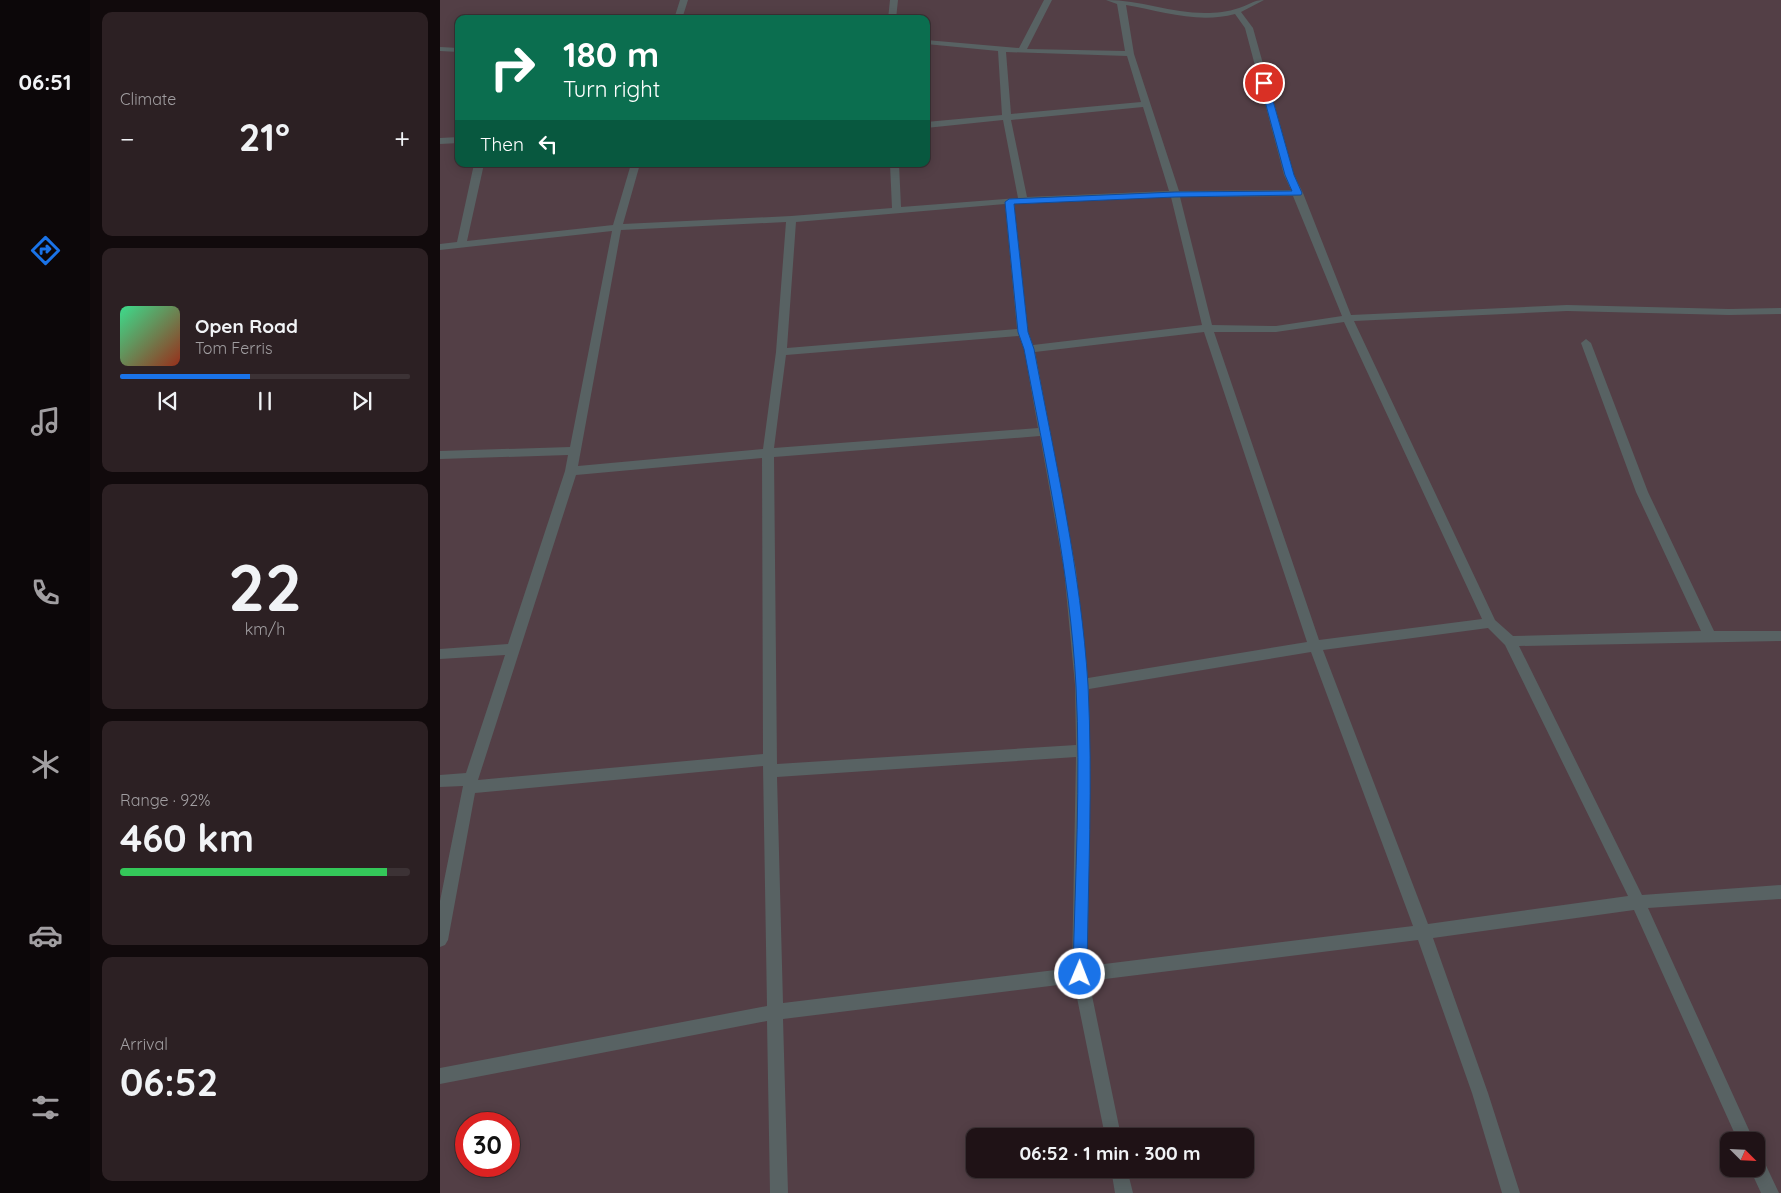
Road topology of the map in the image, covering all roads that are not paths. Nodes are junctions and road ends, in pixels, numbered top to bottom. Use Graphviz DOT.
graph roads {
  1 [pos="684,0"];
  2 [pos="894,0"];
  3 [pos="1048,0"];
  4 [pos="1260,0"];
  5 [pos="1116,1"];
  6 [pos="1237,12"];
  7 [pos="679,15"];
  8 [pos="892,15"];
  9 [pos="930,42"];
  10 [pos="440,49"];
  11 [pos="455,50"];
  12 [pos="1002,50"];
  13 [pos="1022,51"];
  14 [pos="1130,54"];
  15 [pos="1147,104"];
  16 [pos="1007,119"];
  17 [pos="930,126"];
  18 [pos="455,140"];
  19 [pos="440,141"];
  20 [pos="478,167"];
  21 [pos="634,167"];
  22 [pos="894,167"];
  23 [pos="1298,193"];
  24 [pos="1175,194"];
  25 [pos="1023,200"];
  26 [pos="1009,202"];
  27 [pos="897,211"];
  28 [pos="791,219"];
  29 [pos="617,228"];
  30 [pos="461,245"];
  31 [pos="440,247"];
  32 [pos="1781,311"];
  33 [pos="1348,319"];
  34 [pos="1208,328"];
  35 [pos="1023,332"];
  36 [pos="1586,343"];
  37 [pos="1029,349"];
  38 [pos="781,352"];
  39 [pos="1043,432"];
  40 [pos="576,451"];
  41 [pos="768,453"];
  42 [pos="440,455"];
  43 [pos="572,471"];
  44 [pos="1490,623"];
  45 [pos="1710,636"];
  46 [pos="1781,636"];
  47 [pos="1510,641"];
  48 [pos="1315,646"];
  49 [pos="513,649"];
  50 [pos="440,654"];
  51 [pos="1082,685"];
  52 [pos="1084,752"];
  53 [pos="770,765"];
  54 [pos="440,781"];
  55 [pos="470,783"];
  56 [pos="1781,892"];
  57 [pos="1638,902"];
  58 [pos="1423,932"];
  59 [pos="440,940"];
  60 [pos="1080,974"];
  61 [pos="775,1012"];
  62 [pos="440,1076"];
  63 [pos="1111,1128"];
  64 [pos="1742,1132"];
  65 [pos="1121,1178"];
  66 [pos="1763,1178"];
  67 [pos="779,1193"];
  68 [pos="1124,1193"];
  69 [pos="1511,1193"];
  70 [pos="1770,1193"];
  1 -- 7 [label="street"];
  2 -- 8 [label="street"];
  3 -- 13 [label="street"];
  4 -- 6 [label="street"];
  5 -- 6 [label="street"];
  5 -- 14 [label="street"];
  6 -- 23 [label="street"];
  9 -- 12 [label="street"];
  10 -- 11 [label="street"];
  12 -- 13 [label="street"];
  12 -- 16 [label="street"];
  13 -- 14 [label="street"];
  14 -- 15 [label="street"];
  15 -- 16 [label="street"];
  15 -- 24 [label="street"];
  16 -- 17 [label="street"];
  16 -- 25 [label="street"];
  18 -- 19 [label="street"];
  20 -- 30 [label="street"];
  21 -- 29 [label="street"];
  22 -- 27 [label="street"];
  23 -- 24 [label="street"];
  23 -- 33 [label="street"];
  24 -- 25 [label="street"];
  24 -- 34 [label="street"];
  25 -- 26 [label="street"];
  26 -- 27 [label="street"];
  26 -- 35 [label="street"];
  27 -- 28 [label="street"];
  28 -- 29 [label="street"];
  28 -- 38 [label="street"];
  29 -- 30 [label="street"];
  29 -- 40 [label="street"];
  30 -- 31 [label="street"];
  32 -- 33 [label="street"];
  33 -- 34 [label="street"];
  33 -- 44 [label="street"];
  34 -- 37 [label="street"];
  34 -- 48 [label="street"];
  35 -- 37 [label="street"];
  35 -- 38 [label="street"];
  36 -- 45 [label="street"];
  37 -- 39 [label="street"];
  38 -- 41 [label="street"];
  39 -- 41 [label="street"];
  39 -- 51 [label="street"];
  40 -- 42 [label="street"];
  40 -- 43 [label="street"];
  41 -- 43 [label="street"];
  41 -- 53 [label="street"];
  43 -- 49 [label="street"];
  44 -- 47 [label="street"];
  44 -- 48 [label="street"];
  45 -- 46 [label="street"];
  45 -- 47 [label="street"];
  47 -- 57 [label="street"];
  48 -- 51 [label="street"];
  48 -- 58 [label="street"];
  49 -- 50 [label="street"];
  49 -- 55 [label="street"];
  51 -- 52 [label="street"];
  52 -- 53 [label="street"];
  52 -- 60 [label="street"];
  53 -- 55 [label="street"];
  53 -- 61 [label="street"];
  54 -- 55 [label="street"];
  55 -- 59 [label="street"];
  56 -- 57 [label="street"];
  57 -- 58 [label="street"];
  57 -- 64 [label="street"];
  58 -- 60 [label="street"];
  58 -- 69 [label="street"];
  60 -- 61 [label="street"];
  60 -- 63 [label="street"];
  61 -- 62 [label="street"];
  61 -- 67 [label="street"];
  65 -- 68 [label="street"];
  66 -- 70 [label="street"];
}
